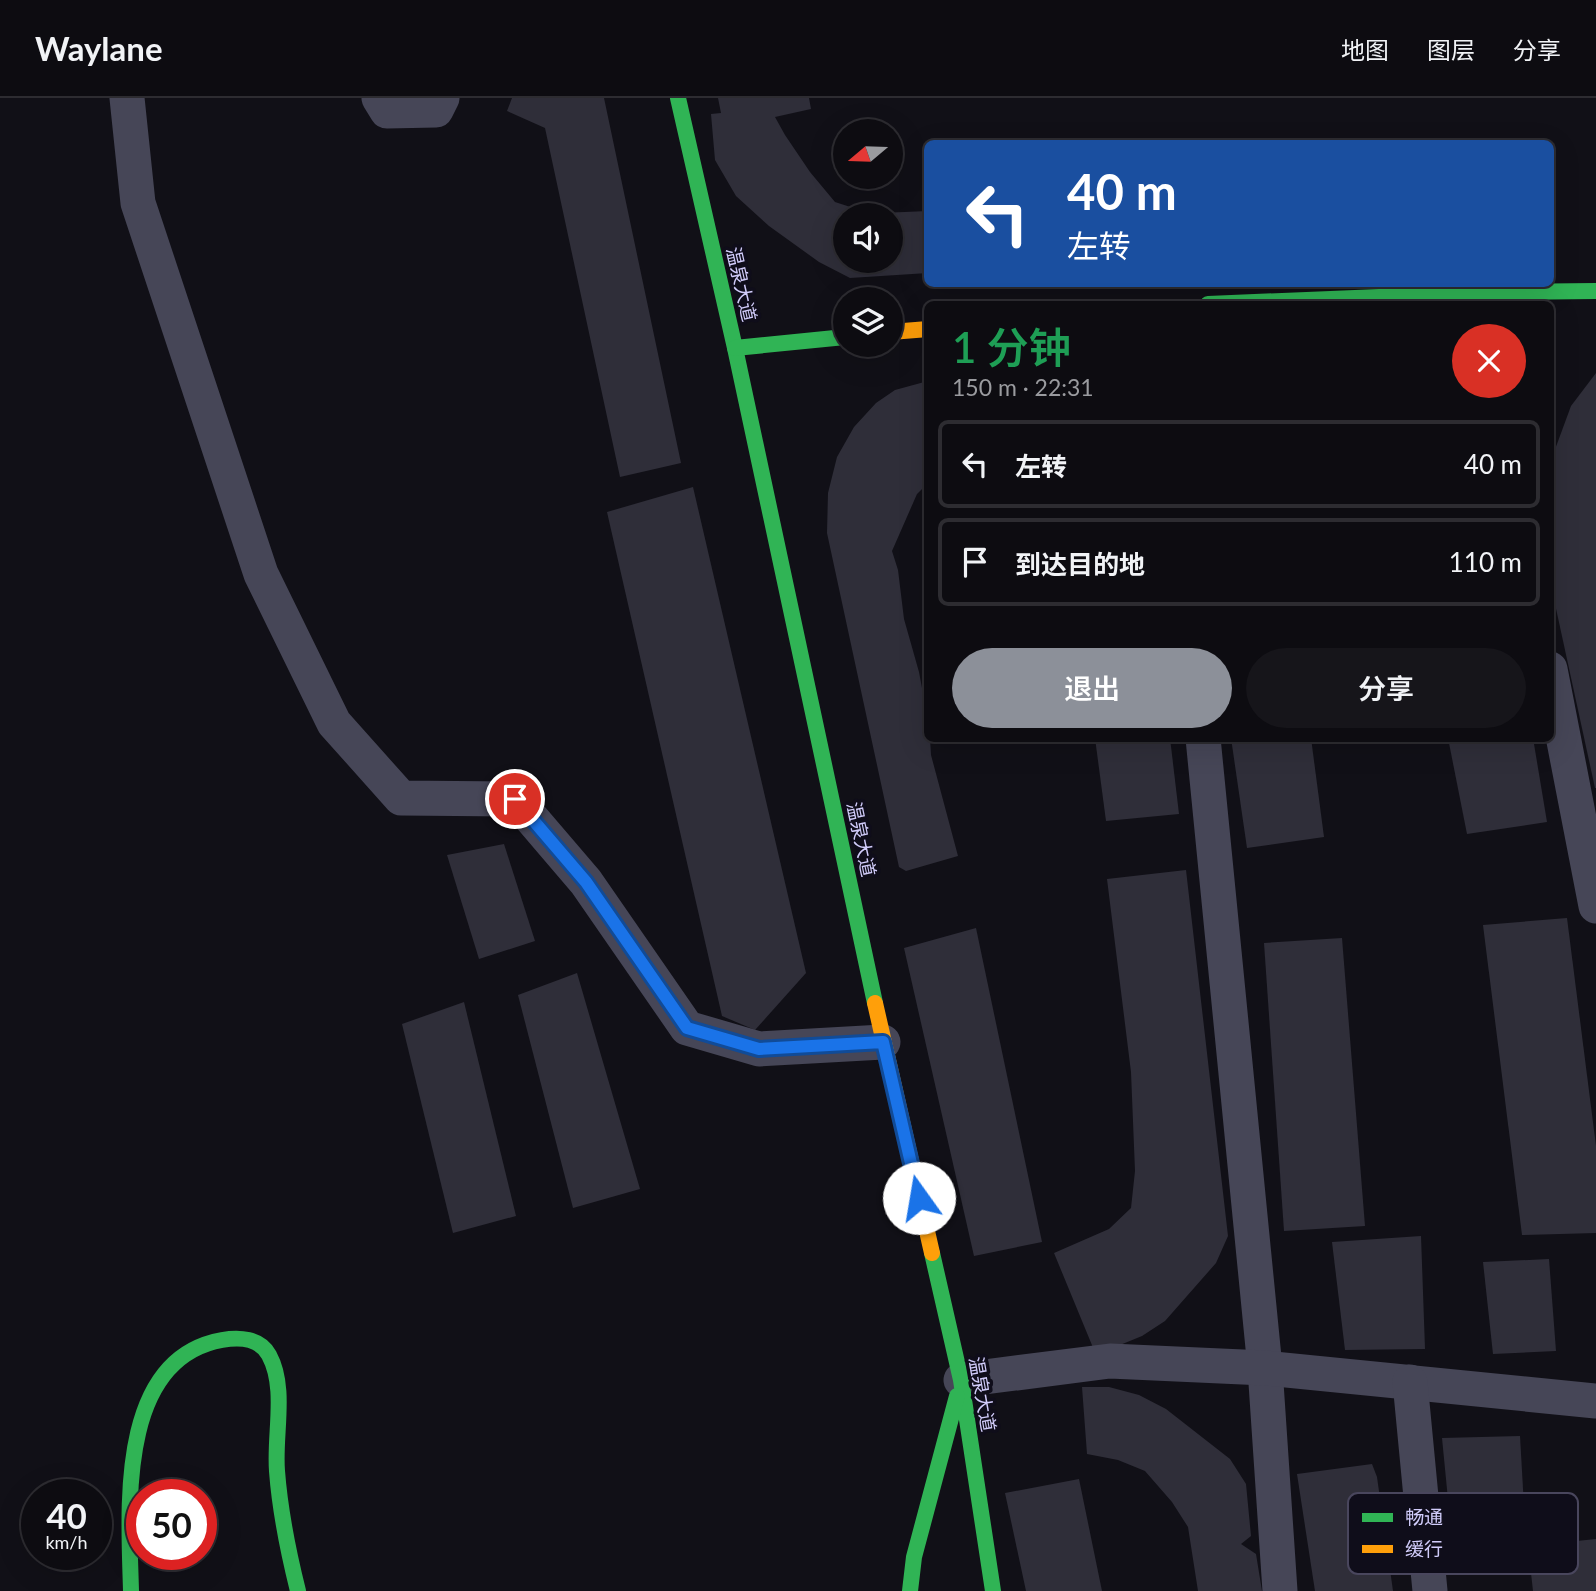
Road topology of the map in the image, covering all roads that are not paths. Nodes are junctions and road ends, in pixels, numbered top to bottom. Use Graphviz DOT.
graph roads {
  1 [pos="127,98"];
  2 [pos="379,98"];
  3 [pos="442,98"];
  4 [pos="678,98"];
  5 [pos="1596,291"];
  6 [pos="1501,298"];
  7 [pos="1354,301"];
  8 [pos="924,329"];
  9 [pos="903,331"];
  10 [pos="833,338"];
  11 [pos="735,348"];
  12 [pos="1554,690"];
  13 [pos="1203,742"];
  14 [pos="1596,906"];
  15 [pos="883,1042"];
  16 [pos="1265,1368"];
  17 [pos="961,1380"];
  18 [pos="1410,1382"];
  19 [pos="1596,1401"];
  20 [pos="1421,1493"];
  21 [pos="131,1591"];
  22 [pos="298,1591"];
  23 [pos="910,1591"];
  24 [pos="993,1591"];
  25 [pos="1280,1591"];
  1 -- 15 [label="street"];
  2 -- 3 [label="street"];
  4 -- 11 [label="main road, 温泉大道"];
  5 -- 6 [label="main road"];
  6 -- 7 [label="main road"];
  8 -- 9 [label="main road"];
  10 -- 11 [label="main road"];
  11 -- 15 [label="main road, 温泉大道"];
  12 -- 14 [label="street"];
  13 -- 16 [label="street"];
  15 -- 17 [label="main road, 温泉大道"];
  16 -- 17 [label="street"];
  16 -- 18 [label="street"];
  16 -- 25 [label="street"];
  17 -- 23 [label="main road"];
  17 -- 24 [label="main road, 温泉大道"];
  18 -- 19 [label="street"];
  18 -- 20 [label="street"];
  21 -- 22 [label="main road"];
}
